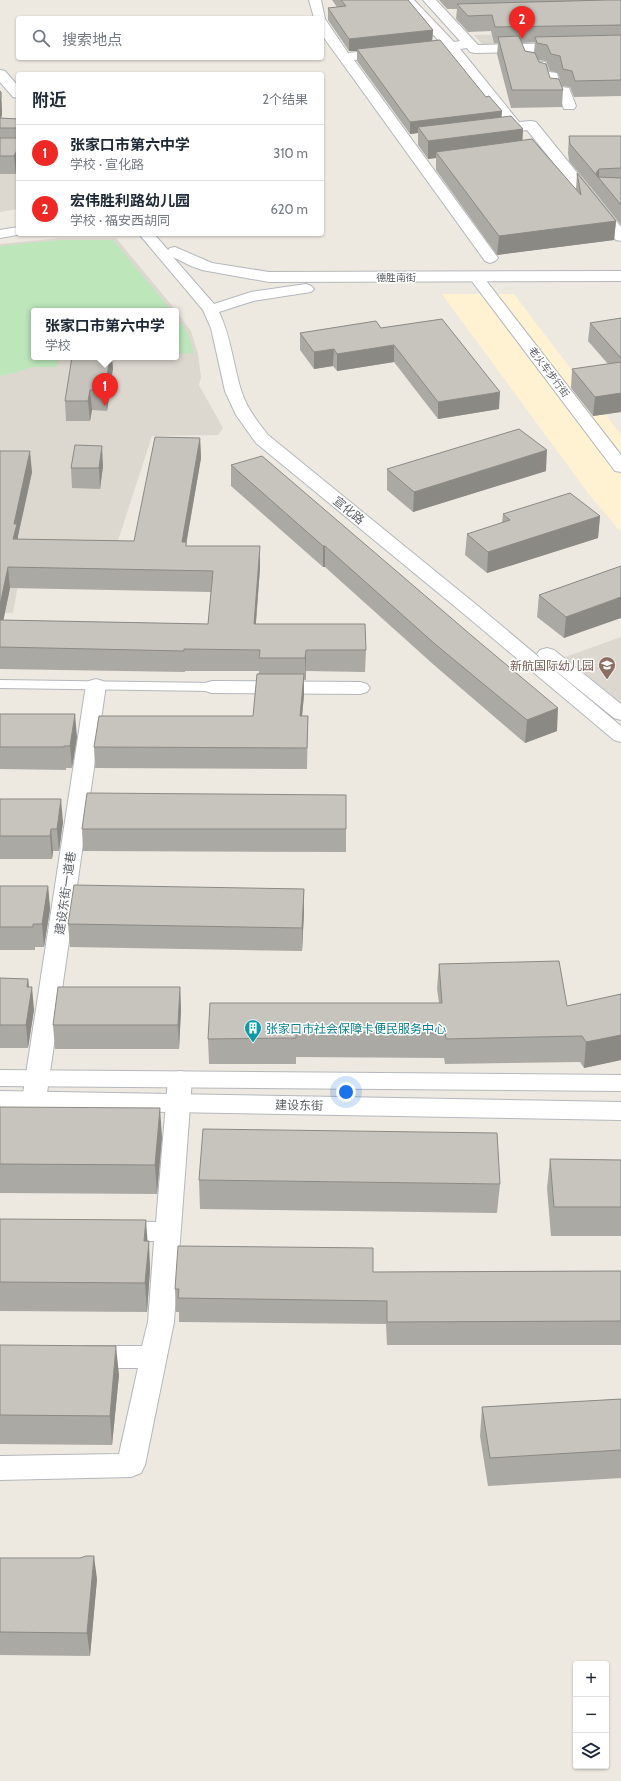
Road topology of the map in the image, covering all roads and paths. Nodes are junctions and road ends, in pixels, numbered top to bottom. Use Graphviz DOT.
graph roads {
  1 [pos="315,0"];
  2 [pos="407,0"];
  3 [pos="429,0"];
  4 [pos="443,15"];
  5 [pos="458,15"];
  6 [pos="319,16"];
  7 [pos="324,26"];
  8 [pos="450,45"];
  9 [pos="621,46"];
  10 [pos="472,47"];
  11 [pos="524,48"];
  12 [pos="345,57"];
  13 [pos="1,69"];
  14 [pos="16,78"];
  15 [pos="16,91"];
  16 [pos="569,106"];
  17 [pos="516,127"];
  18 [pos="476,132"];
  19 [pos="421,139"];
  20 [pos="405,141"];
  21 [pos="567,147"];
  22 [pos="551,150"];
  23 [pos="533,152"];
  24 [pos="438,164"];
  25 [pos="422,166"];
  26 [pos="16,231"];
  27 [pos="0,234"];
  28 [pos="148,236"];
  29 [pos="163,236"];
  30 [pos="621,237"];
  31 [pos="490,258"];
  32 [pos="174,259"];
  33 [pos="192,274"];
  34 [pos="621,276"];
  35 [pos="480,281"];
  36 [pos="621,284"];
  37 [pos="375,285"];
  38 [pos="215,308"];
  39 [pos="621,467"];
  40 [pos="0,684"];
  41 [pos="96,685"];
  42 [pos="212,687"];
  43 [pos="360,688"];
  44 [pos="621,714"];
  45 [pos="621,736"];
  46 [pos="0,1078"];
  47 [pos="621,1083"];
  48 [pos="36,1089"];
  49 [pos="179,1091"];
  50 [pos="0,1100"];
  51 [pos="621,1111"];
  52 [pos="93,1231"];
  53 [pos="168,1232"];
  54 [pos="63,1357"];
  55 [pos="154,1357"];
  56 [pos="0,1468"];
  1 -- 6 [label="main road"];
  2 -- 8 [label="main road"];
  3 -- 4 [label="main road"];
  4 -- 5 [label="main road"];
  4 -- 10 [label="main road"];
  7 -- 12 [label="main road"];
  8 -- 10 [label="main road"];
  8 -- 12 [label="main road"];
  8 -- 17 [label="main road"];
  9 -- 11 [label="main road"];
  10 -- 11 [label="main road"];
  11 -- 16 [label="main road"];
  12 -- 20 [label="main road"];
  13 -- 14 [label="main road"];
  13 -- 15 [label="main road"];
  17 -- 18 [label="main road"];
  17 -- 22 [label="main road"];
  19 -- 20 [label="main road"];
  20 -- 25 [label="main road"];
  21 -- 22 [label="main road"];
  22 -- 23 [label="main road"];
  22 -- 30 [label="main road"];
  24 -- 25 [label="main road"];
  25 -- 31 [label="main road"];
  26 -- 27 [label="main road"];
  28 -- 32 [label="main road, 宣化路"];
  29 -- 32 [label="main road, 宣化路"];
  32 -- 33 [label="main road, 宣化路"];
  32 -- 35 [label="main road, 德胜南街"];
  32 -- 38 [label="main road, 宣化路"];
  33 -- 37 [label="main road, 德胜南街"];
  33 -- 38 [label="main road, 宣化路"];
  34 -- 35 [label="main road, 德胜南街"];
  35 -- 36 [label="main road, 德胜南街"];
  35 -- 37 [label="main road, 德胜南街"];
  35 -- 39 [label="main road, 老火车步行街"];
  37 -- 38 [label="main road, 德胜南街"];
  38 -- 44 [label="main road, 宣化路"];
  38 -- 45 [label="main road, 宣化路"];
  40 -- 41 [label="lane"];
  41 -- 42 [label="lane"];
  41 -- 48 [label="main road, 建设东街一道巷"];
  42 -- 43 [label="main road"];
  46 -- 48 [label="main road, 建设东街"];
  47 -- 49 [label="main road, 建设东街"];
  48 -- 49 [label="main road, 建设东街"];
  48 -- 50 [label="main road, 建设东街"];
  49 -- 51 [label="main road, 建设东街"];
  49 -- 53 [label="main road"];
  52 -- 53 [label="main road"];
  53 -- 55 [label="main road"];
  54 -- 55 [label="main road"];
  55 -- 56 [label="main road"];
}
